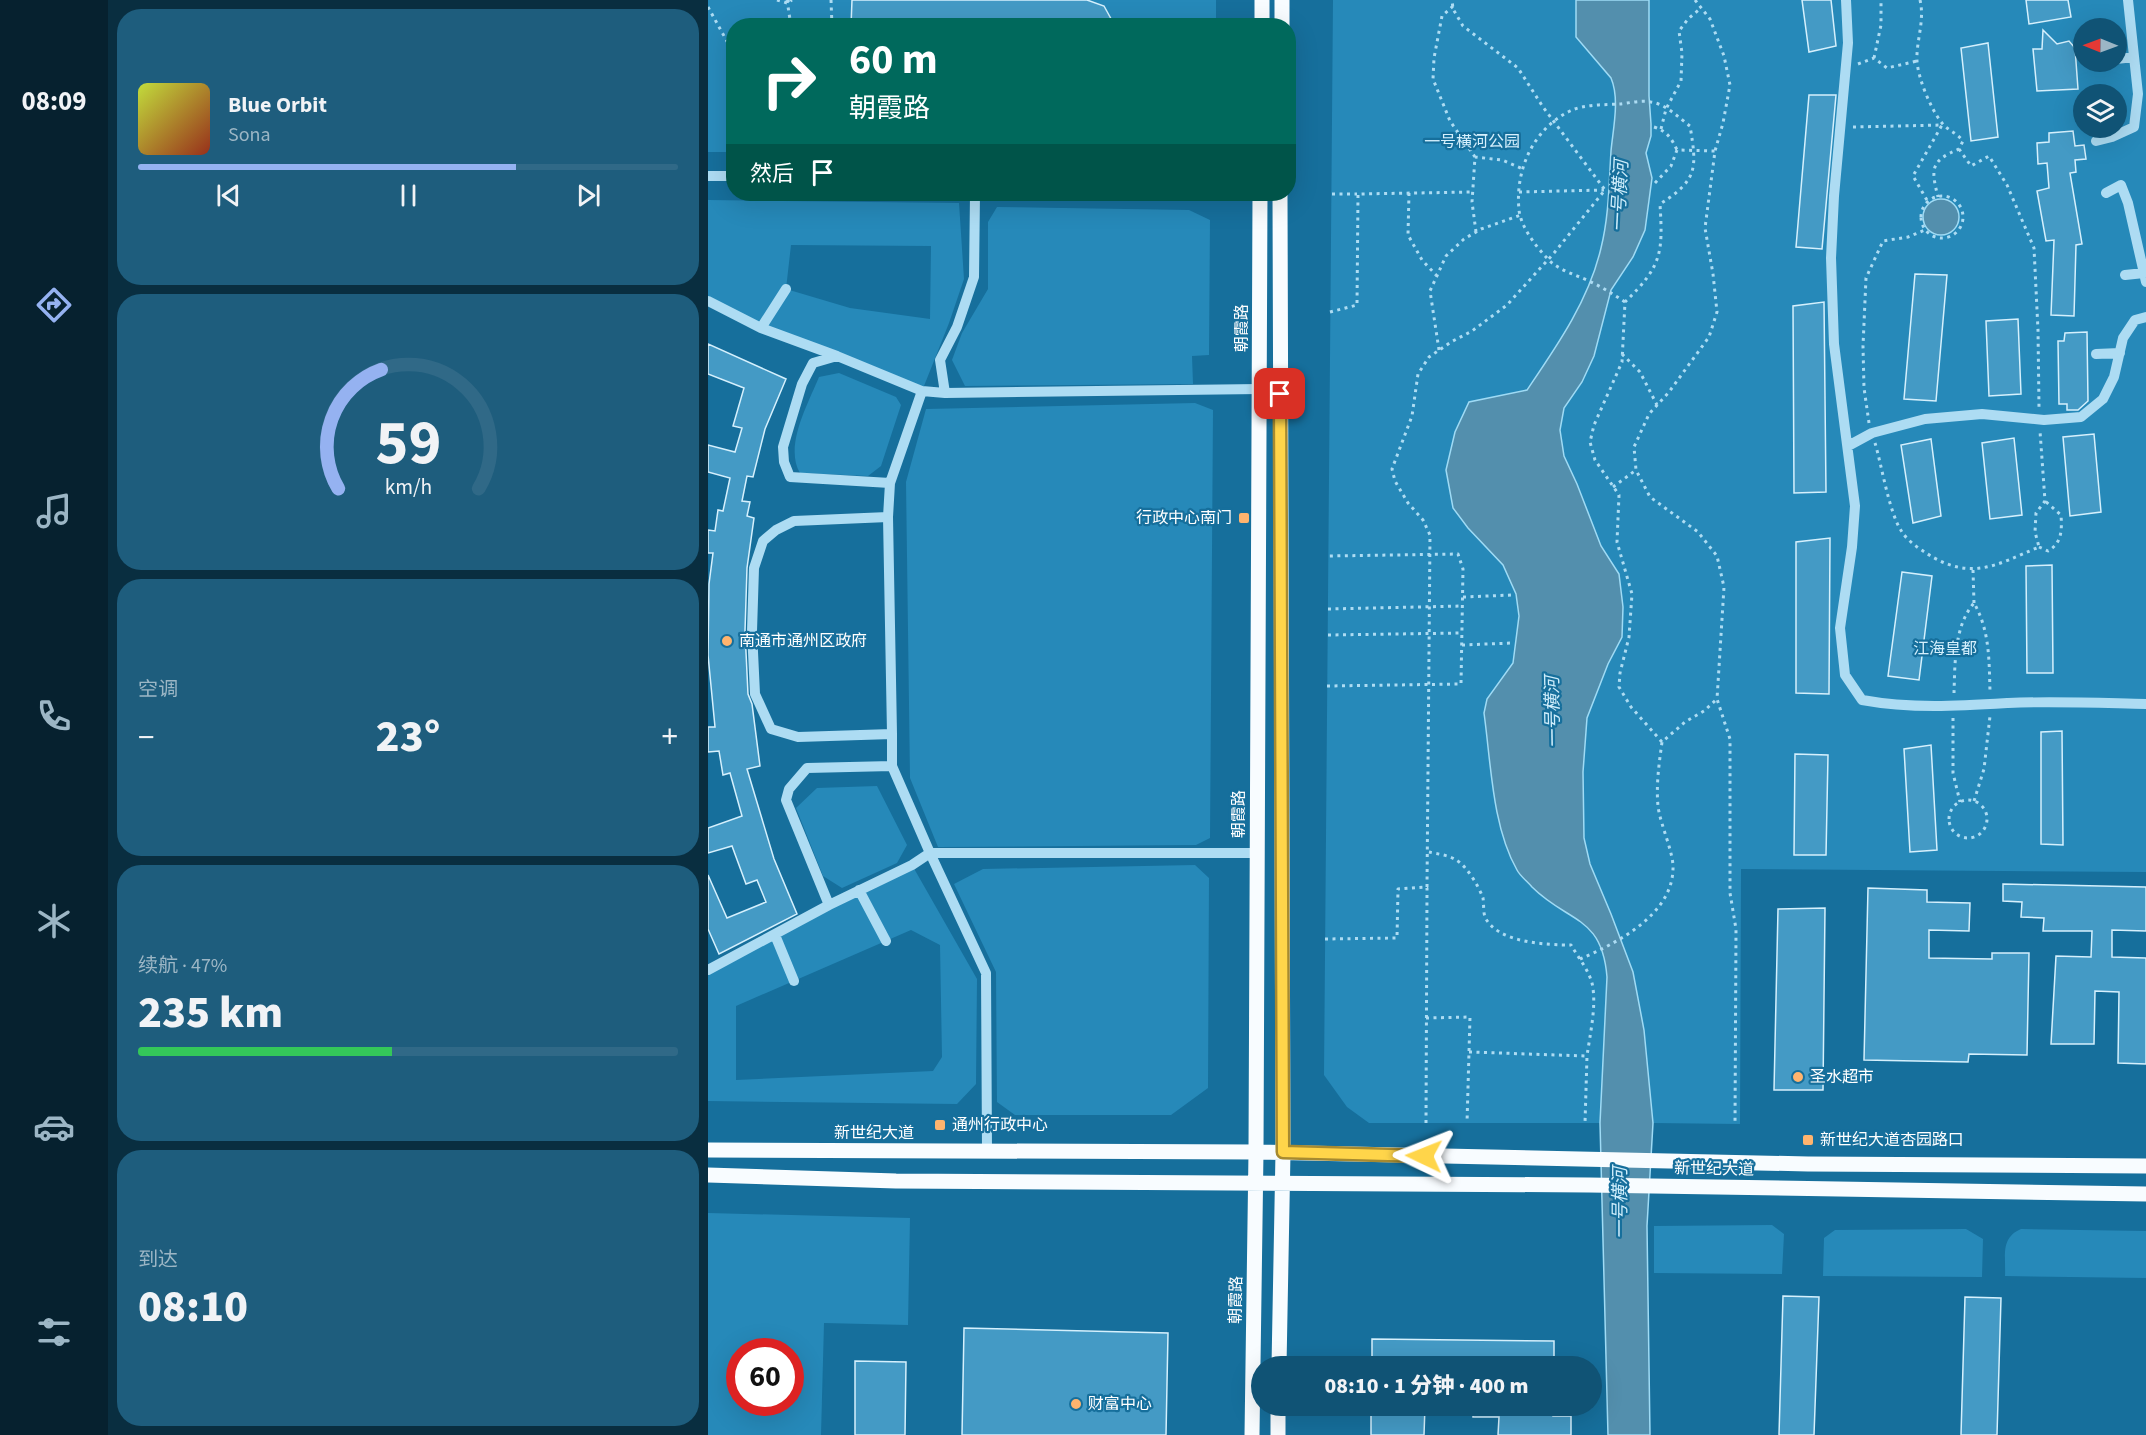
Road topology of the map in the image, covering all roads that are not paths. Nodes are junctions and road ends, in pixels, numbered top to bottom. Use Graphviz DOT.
graph roads {
  1 [pos="1262,0"];
  2 [pos="1282,0"];
  3 [pos="1846,0"];
  4 [pos="2128,0"];
  5 [pos="1262,18"];
  6 [pos="1282,18"];
  7 [pos="2134,57"];
  8 [pos="2127,58"];
  9 [pos="2096,141"];
  10 [pos="708,176"];
  11 [pos="726,176"];
  12 [pos="2106,193"];
  13 [pos="975,201"];
  14 [pos="1260,201"];
  15 [pos="1280,201"];
  16 [pos="2125,275"];
  17 [pos="2145,277"];
  18 [pos="786,289"];
  19 [pos="708,301"];
  20 [pos="2146,317"];
  21 [pos="761,328"];
  22 [pos="2120,352"];
  23 [pos="2096,354"];
  24 [pos="837,356"];
  25 [pos="1260,389"];
  26 [pos="922,391"];
  27 [pos="945,393"];
  28 [pos="1848,446"];
  29 [pos="890,483"];
  30 [pos="888,516"];
  31 [pos="2146,704"];
  32 [pos="892,734"];
  33 [pos="892,766"];
  34 [pos="1257,853"];
  35 [pos="930,854"];
  36 [pos="859,890"];
  37 [pos="830,905"];
  38 [pos="775,935"];
  39 [pos="886,941"];
  40 [pos="708,970"];
  41 [pos="794,981"];
  42 [pos="708,1150"];
  43 [pos="987,1150"];
  44 [pos="1256,1152"];
  45 [pos="1283,1152"];
  46 [pos="2146,1166"];
  47 [pos="708,1175"];
  48 [pos="1255,1182"];
  49 [pos="1281,1182"];
  50 [pos="2146,1194"];
  51 [pos="1279,1356"];
  52 [pos="1278,1416"];
  53 [pos="1252,1435"];
  54 [pos="1278,1435"];
  1 -- 5 [label="main road"];
  2 -- 6 [label="main road"];
  3 -- 28 [label="street"];
  4 -- 7 [label="street"];
  7 -- 8 [label="street"];
  7 -- 9 [label="street"];
  10 -- 11 [label="street"];
  12 -- 17 [label="street"];
  13 -- 27 [label="street"];
  14 -- 25 [label="main road, 朝霞路"];
  15 -- 45 [label="main road"];
  16 -- 17 [label="street"];
  18 -- 21 [label="street"];
  19 -- 21 [label="street"];
  20 -- 22 [label="street"];
  21 -- 24 [label="street"];
  22 -- 23 [label="street"];
  22 -- 28 [label="street"];
  24 -- 26 [label="street"];
  24 -- 29 [label="street"];
  25 -- 27 [label="street"];
  25 -- 34 [label="main road, 朝霞路"];
  26 -- 27 [label="street"];
  26 -- 29 [label="street"];
  28 -- 31 [label="street"];
  29 -- 30 [label="street"];
  30 -- 32 [label="street"];
  30 -- 32 [label="street"];
  32 -- 33 [label="street"];
  33 -- 35 [label="street"];
  33 -- 37 [label="street"];
  34 -- 35 [label="street"];
  34 -- 44 [label="main road, 朝霞路"];
  35 -- 36 [label="street"];
  35 -- 43 [label="street"];
  36 -- 37 [label="street"];
  36 -- 39 [label="street"];
  37 -- 38 [label="street"];
  38 -- 40 [label="street"];
  38 -- 41 [label="street"];
  42 -- 43 [label="main road, 新世纪大道"];
  43 -- 44 [label="main road, 新世纪大道"];
  44 -- 45 [label="main road, 新世纪大道"];
  44 -- 48 [label="main road, 朝霞路"];
  45 -- 46 [label="main road, 新世纪大道"];
  45 -- 49 [label="main road"];
  47 -- 48 [label="main road"];
  48 -- 49 [label="main road, 新世纪大道"];
  48 -- 53 [label="main road, 朝霞路"];
  49 -- 50 [label="main road, 新世纪大道"];
  49 -- 51 [label="main road"];
  52 -- 54 [label="main road"];
}
